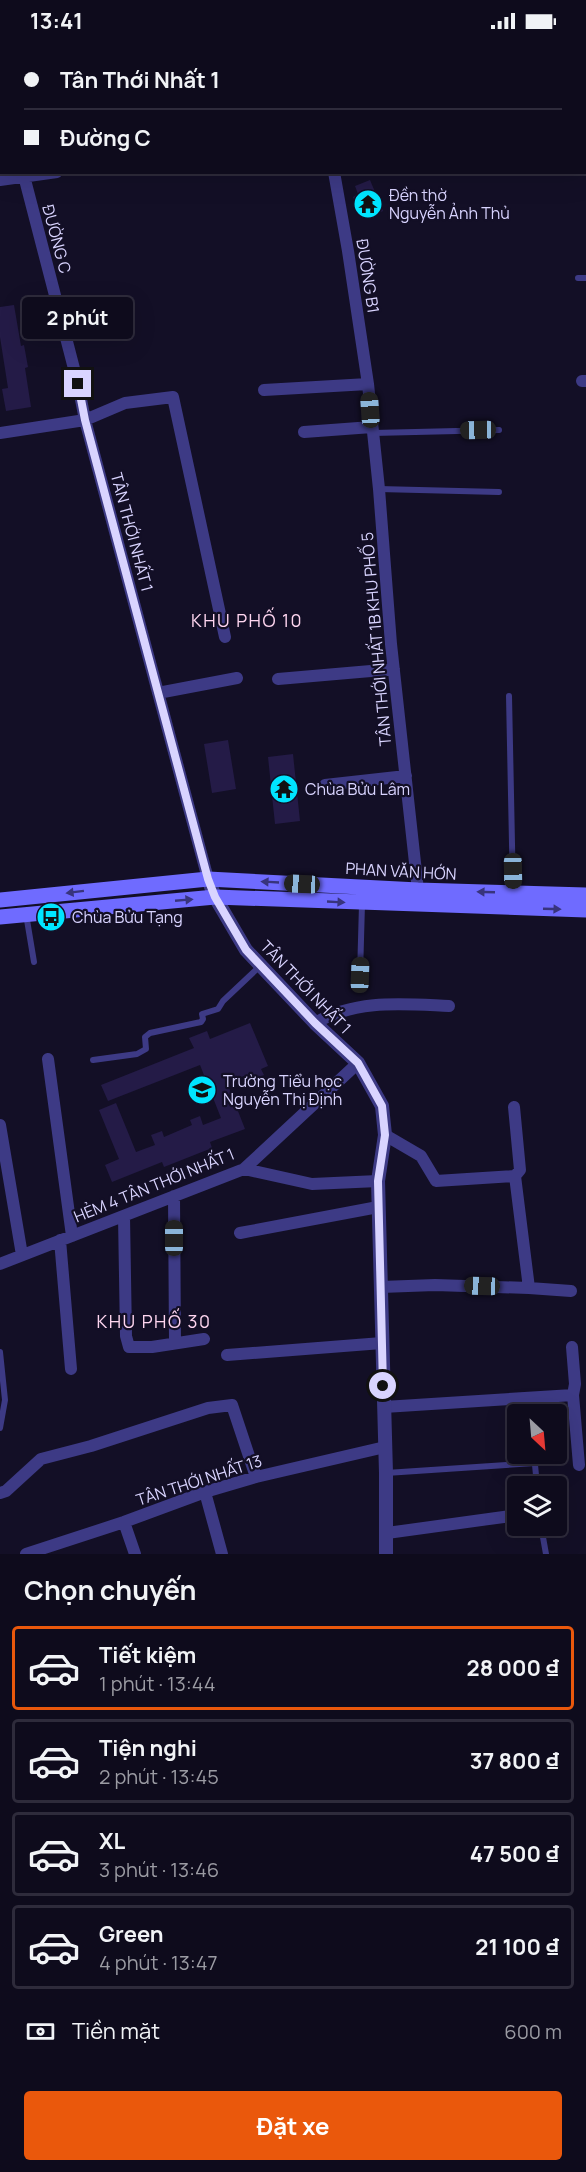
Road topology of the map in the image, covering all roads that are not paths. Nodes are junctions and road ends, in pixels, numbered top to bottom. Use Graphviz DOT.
graph roads {
  1 [pos="23,174"];
  2 [pos="334,174"];
  3 [pos="0,180"];
  4 [pos="578,278"];
  5 [pos="586,278"];
  6 [pos="368,384"];
  7 [pos="264,390"];
  8 [pos="85,420"];
  9 [pos="372,430"];
  10 [pos="499,430"];
  11 [pos="304,432"];
  12 [pos="0,433"];
  13 [pos="379,489"];
  14 [pos="499,492"];
  15 [pos="225,637"];
  16 [pos="394,669"];
  17 [pos="237,678"];
  18 [pos="278,680"];
  19 [pos="158,693"];
  20 [pos="509,696"];
  21 [pos="406,776"];
  22 [pos="325,785"];
  23 [pos="208,879"];
  24 [pos="418,890"];
  25 [pos="513,893"];
  26 [pos="586,895"];
  27 [pos="215,897"];
  28 [pos="0,900"];
  29 [pos="362,904"];
  30 [pos="586,910"];
  31 [pos="26,914"];
  32 [pos="0,917"];
  33 [pos="34,962"];
  34 [pos="261,966"];
  35 [pos="360,975"];
  36 [pos="449,1006"];
  37 [pos="315,1023"];
  38 [pos="48,1059"];
  39 [pos="93,1060"];
  40 [pos="358,1063"];
  41 [pos="514,1107"];
  42 [pos="0,1125"];
  43 [pos="385,1135"];
  44 [pos="244,1169"];
  45 [pos="515,1176"];
  46 [pos="378,1181"];
  47 [pos="174,1196"];
  48 [pos="378,1207"];
  49 [pos="124,1216"];
  50 [pos="240,1233"];
  51 [pos="66,1238"];
  52 [pos="22,1255"];
  53 [pos="0,1264"];
  54 [pos="381,1287"];
  55 [pos="529,1288"];
  56 [pos="571,1291"];
  57 [pos="204,1339"];
  58 [pos="175,1343"];
  59 [pos="382,1343"];
  60 [pos="572,1347"];
  61 [pos="0,1352"];
  62 [pos="227,1355"];
  63 [pos="1,1364"];
  64 [pos="71,1369"];
  65 [pos="573,1395"];
  66 [pos="384,1407"];
  67 [pos="0,1428"];
  68 [pos="385,1447"];
  69 [pos="520,1464"];
  70 [pos="579,1465"];
  71 [pos="386,1473"];
  72 [pos="256,1477"];
  73 [pos="3,1492"];
  74 [pos="205,1492"];
  75 [pos="507,1517"];
  76 [pos="124,1522"];
  77 [pos="387,1533"];
  78 [pos="543,1536"];
  79 [pos="26,1554"];
  80 [pos="135,1554"];
  81 [pos="222,1554"];
  82 [pos="386,1554"];
  83 [pos="546,1554"];
  1 -- 3 [label="street"];
  1 -- 8 [label="street, ĐƯỜNG C"];
  2 -- 6 [label="street, ĐƯỜNG B1"];
  4 -- 5 [label="lane"];
  6 -- 7 [label="street"];
  6 -- 9 [label="street, TÂN THỚI NHẤT 1B KHU PHỐ 5"];
  8 -- 12 [label="street"];
  8 -- 15 [label="street"];
  8 -- 19 [label="street, TÂN THỚI NHẤT 1"];
  9 -- 10 [label="lane"];
  9 -- 11 [label="street"];
  9 -- 13 [label="street, TÂN THỚI NHẤT 1B KHU PHỐ 5"];
  13 -- 14 [label="lane"];
  13 -- 16 [label="street, TÂN THỚI NHẤT 1B KHU PHỐ 5"];
  16 -- 18 [label="street"];
  16 -- 21 [label="street, TÂN THỚI NHẤT 1B KHU PHỐ 5"];
  17 -- 19 [label="street"];
  19 -- 23 [label="street, TÂN THỚI NHẤT 1"];
  20 -- 25 [label="lane"];
  21 -- 22 [label="street"];
  21 -- 24 [label="street, TÂN THỚI NHẤT 1B KHU PHỐ 5"];
  24 -- 23 [label="main road, PHAN VĂN HỚN, one-way"];
  23 -- 27 [label="street, TÂN THỚI NHẤT 1"];
  23 -- 28 [label="main road, PHAN VĂN HỚN, one-way"];
  25 -- 24 [label="main road, PHAN VĂN HỚN, one-way"];
  25 -- 26 [label="main road, PHAN VĂN HỚN"];
  27 -- 29 [label="main road, PHAN VĂN HỚN, one-way"];
  31 -- 27 [label="main road, PHAN VĂN HỚN, one-way"];
  27 -- 34 [label="street, TÂN THỚI NHẤT 1"];
  29 -- 30 [label="main road, PHAN VĂN HỚN, one-way"];
  29 -- 35 [label="lane"];
  31 -- 32 [label="main road, PHAN VĂN HỚN"];
  31 -- 33 [label="lane"];
  34 -- 37 [label="street, TÂN THỚI NHẤT 1"];
  34 -- 39 [label="lane"];
  36 -- 37 [label="street"];
  37 -- 40 [label="street, TÂN THỚI NHẤT 1"];
  38 -- 51 [label="street"];
  40 -- 43 [label="street, TÂN THỚI NHẤT 1"];
  40 -- 44 [label="street, HẺM 4 TÂN THỚI NHẤT 1"];
  41 -- 45 [label="street"];
  42 -- 52 [label="street"];
  43 -- 45 [label="street"];
  43 -- 46 [label="street, TÂN THỚI NHẤT 1"];
  44 -- 46 [label="street"];
  44 -- 47 [label="street, HẺM 4 TÂN THỚI NHẤT 1"];
  45 -- 55 [label="street"];
  46 -- 48 [label="street, TÂN THỚI NHẤT 1"];
  47 -- 49 [label="street, HẺM 4 TÂN THỚI NHẤT 1"];
  47 -- 58 [label="street"];
  48 -- 50 [label="street"];
  48 -- 54 [label="street, TÂN THỚI NHẤT 1"];
  49 -- 51 [label="street, HẺM 4 TÂN THỚI NHẤT 1"];
  49 -- 58 [label="street"];
  51 -- 52 [label="street, HẺM 4 TÂN THỚI NHẤT 1"];
  51 -- 64 [label="street"];
  52 -- 53 [label="street, HẺM 4 TÂN THỚI NHẤT 1"];
  54 -- 55 [label="street"];
  54 -- 59 [label="street, TÂN THỚI NHẤT 1"];
  55 -- 56 [label="street"];
  57 -- 58 [label="street"];
  59 -- 62 [label="street"];
  59 -- 66 [label="street, TÂN THỚI NHẤT 1"];
  60 -- 65 [label="street"];
  61 -- 63 [label="lane"];
  63 -- 67 [label="lane"];
  65 -- 66 [label="street"];
  65 -- 70 [label="street"];
  66 -- 68 [label="street, TÂN THỚI NHẤT 1"];
  68 -- 71 [label="street, TÂN THỚI NHẤT 1"];
  68 -- 72 [label="street, TÂN THỚI NHẤT 13"];
  69 -- 71 [label="lane"];
  71 -- 77 [label="street, TÂN THỚI NHẤT 1"];
  72 -- 73 [label="street"];
  72 -- 74 [label="street, TÂN THỚI NHẤT 13"];
  74 -- 76 [label="street, TÂN THỚI NHẤT 13"];
  74 -- 81 [label="street"];
  75 -- 77 [label="street"];
  76 -- 79 [label="street, TÂN THỚI NHẤT 13"];
  76 -- 80 [label="street"];
  77 -- 82 [label="street, TÂN THỚI NHẤT 1"];
  78 -- 83 [label="lane"];
}
